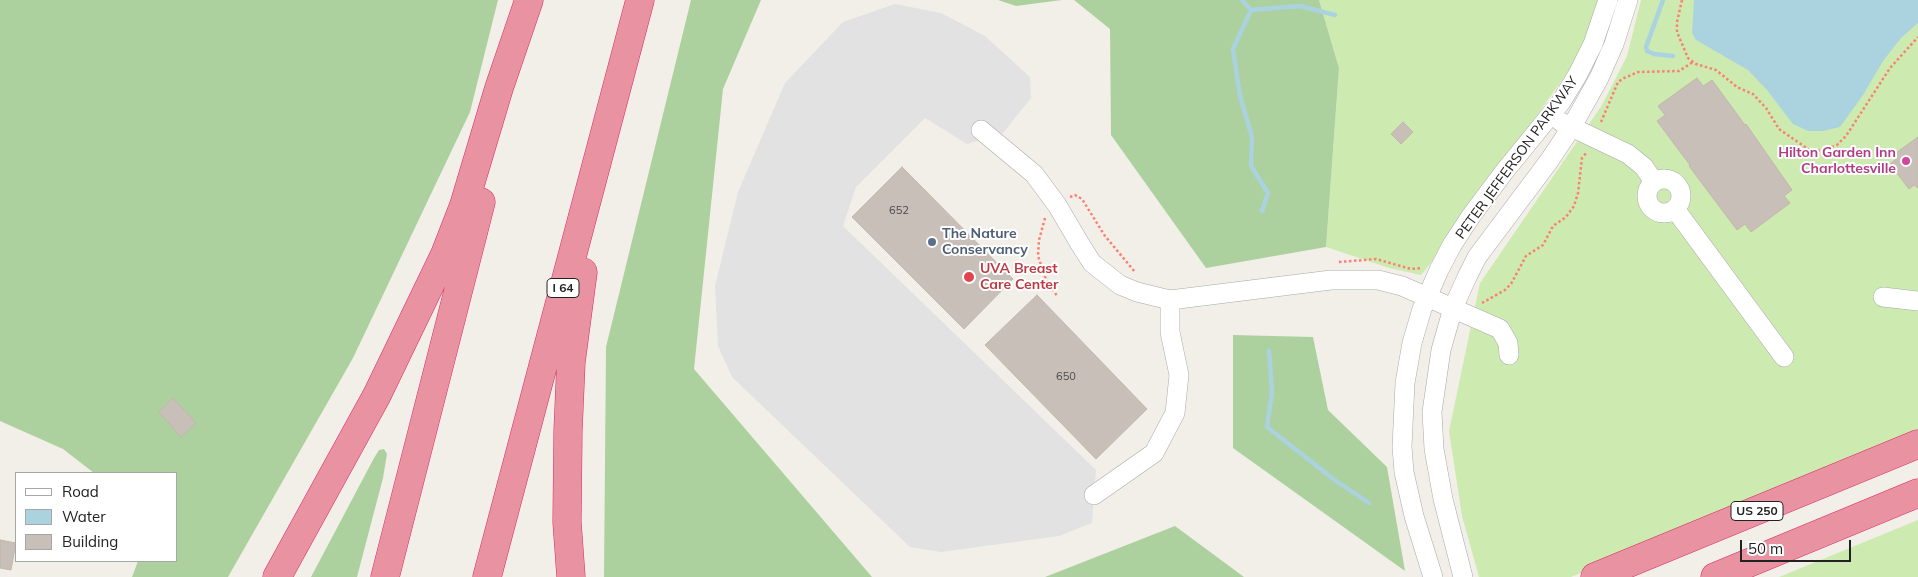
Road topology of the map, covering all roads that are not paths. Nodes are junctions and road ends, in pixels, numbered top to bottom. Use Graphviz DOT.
graph roads {
  1 [pos="531,0"];
  2 [pos="640,0"];
  3 [pos="1608,0"];
  4 [pos="1628,0"];
  5 [pos="615,94"];
  6 [pos="1550,115"];
  7 [pos="1571,128"];
  8 [pos="981,130"];
  9 [pos="1427,297"];
  10 [pos="1883,297"];
  11 [pos="1170,300"];
  12 [pos="1918,301"];
  13 [pos="1453,308"];
  14 [pos="1509,355"];
  15 [pos="1784,357"];
  16 [pos="1918,444"];
  17 [pos="1918,493"];
  18 [pos="1094,495"];
  19 [pos="277,577"];
  20 [pos="385,577"];
  21 [pos="487,577"];
  22 [pos="571,577"];
  23 [pos="1433,577"];
  24 [pos="1464,577"];
  25 [pos="1595,577"];
  26 [pos="1715,577"];
  1 -- 19 [label="highway"];
  1 -- 20 [label="highway"];
  2 -- 5 [label="highway, I 64"];
  3 -- 6 [label="street, PETER JEFFERSON PARKWAY"];
  4 -- 7 [label="street, PETER JEFFERSON PARKWAY"];
  5 -- 21 [label="highway, I 64"];
  5 -- 22 [label="highway"];
  6 -- 7 [label="street"];
  6 -- 9 [label="street, PETER JEFFERSON PARKWAY"];
  7 -- 13 [label="street, PETER JEFFERSON PARKWAY"];
  7 -- 15 [label="street"];
  8 -- 11 [label="street"];
  9 -- 11 [label="street"];
  9 -- 13 [label="street"];
  9 -- 23 [label="street, PETER JEFFERSON PARKWAY"];
  10 -- 12 [label="street"];
  11 -- 18 [label="street"];
  13 -- 14 [label="street"];
  13 -- 24 [label="street, PETER JEFFERSON PARKWAY"];
  16 -- 25 [label="highway, US 250"];
  17 -- 26 [label="highway"];
}
